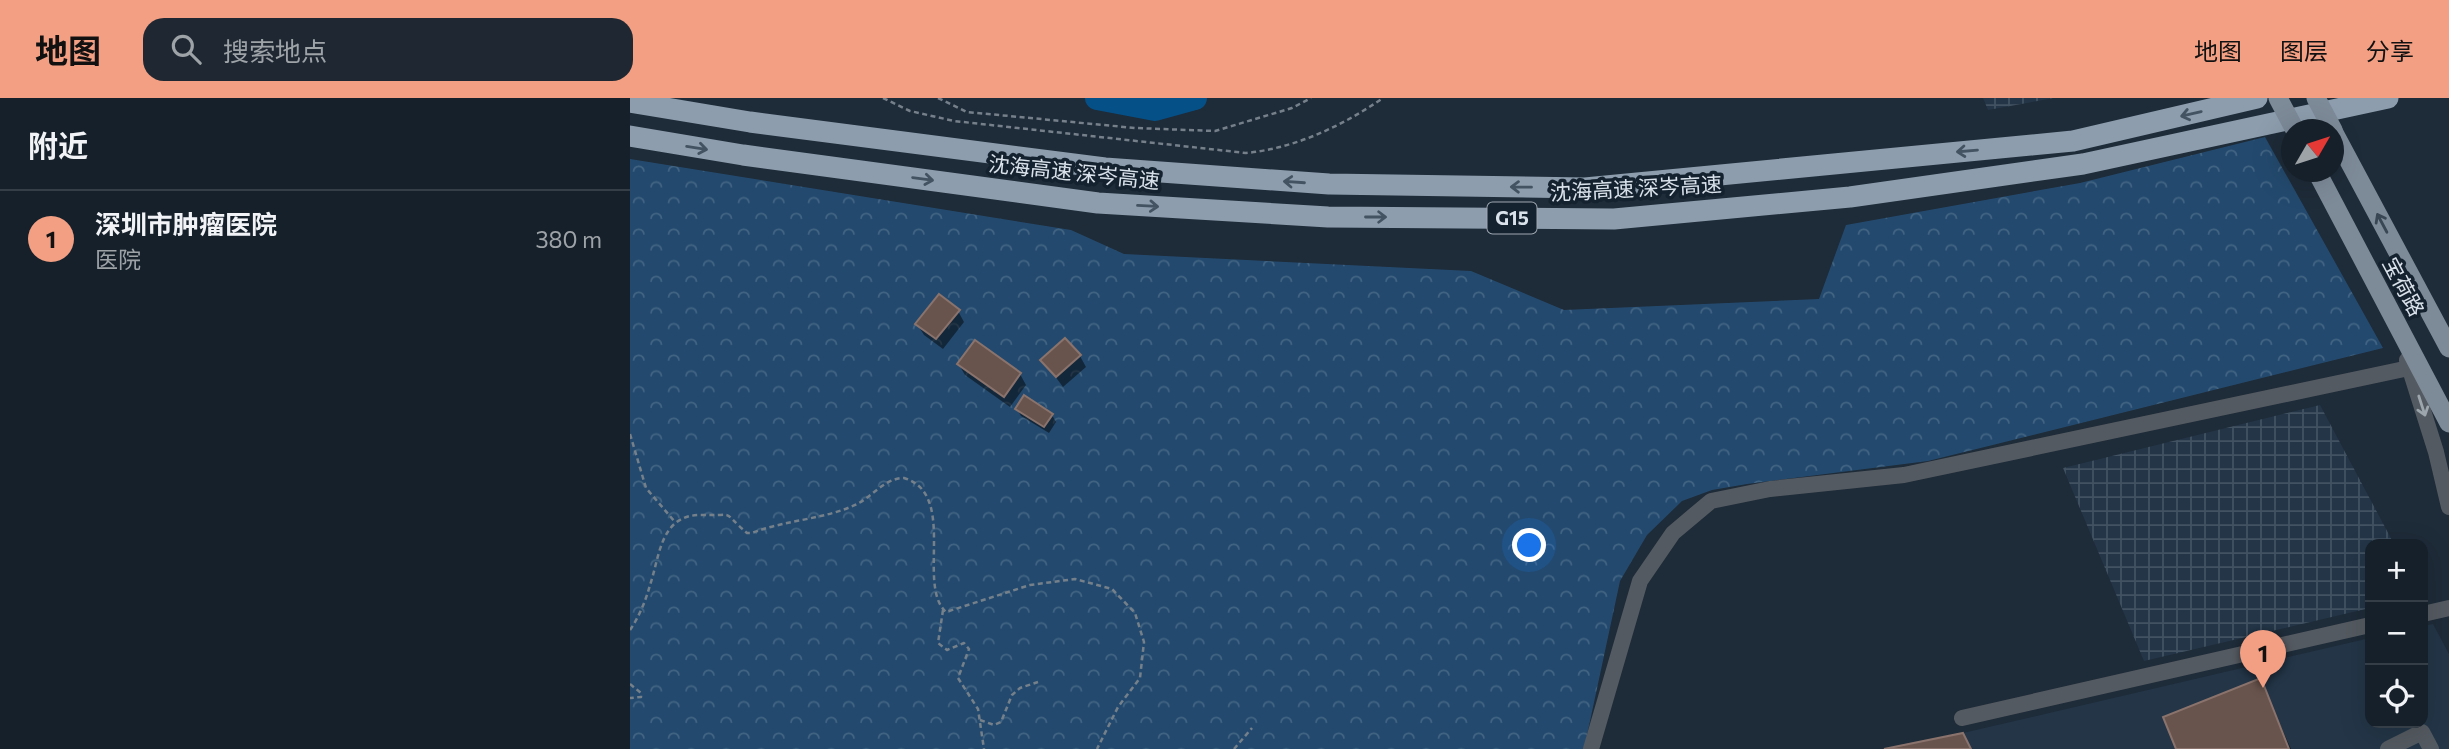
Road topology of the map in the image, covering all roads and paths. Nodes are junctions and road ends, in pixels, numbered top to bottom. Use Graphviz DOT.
graph roads {
  1 [pos="883,98"];
  2 [pos="937,98"];
  3 [pos="1311,98"];
  4 [pos="1383,98"];
  5 [pos="2258,98"];
  6 [pos="2278,98"];
  7 [pos="2316,98"];
  8 [pos="2388,98"];
  9 [pos="630,103"];
  10 [pos="2289,119"];
  11 [pos="2327,119"];
  12 [pos="630,136"];
  13 [pos="2344,150"];
  14 [pos="2321,182"];
  15 [pos="2393,318"];
  16 [pos="2449,348"];
  17 [pos="2409,368"];
  18 [pos="2449,423"];
  19 [pos="630,434"];
  20 [pos="2449,507"];
  21 [pos="675,522"];
  22 [pos="2449,608"];
  23 [pos="943,609"];
  24 [pos="2428,613"];
  25 [pos="2365,626"];
  26 [pos="630,629"];
  27 [pos="1038,682"];
  28 [pos="630,684"];
  29 [pos="630,698"];
  30 [pos="1962,718"];
  31 [pos="980,720"];
  32 [pos="1252,728"];
  33 [pos="984,749"];
  34 [pos="1097,749"];
  35 [pos="1234,749"];
  36 [pos="1591,749"];
  37 [pos="2388,749"];
  38 [pos="2431,749"];
  1 -- 4 [label="path"];
  2 -- 3 [label="path"];
  5 -- 9 [label="highway, 沈海高速 深岑高速 / G15, one-way"];
  6 -- 10 [label="main road, bridge"];
  7 -- 11 [label="main road, 宝荷路, bridge"];
  12 -- 8 [label="highway, 沈海高速 深岑高速 / G15, one-way"];
  16 -- 13 [label="main road, 宝荷路, one-way"];
  14 -- 15 [label="main road, 宝荷路"];
  15 -- 17 [label="street"];
  15 -- 18 [label="main road, 宝荷路"];
  17 -- 20 [label="street, one-way"];
  17 -- 36 [label="street"];
  19 -- 21 [label="path"];
  21 -- 23 [label="path"];
  21 -- 26 [label="path"];
  22 -- 24 [label="street"];
  23 -- 31 [label="path"];
  23 -- 34 [label="path"];
  25 -- 30 [label="street"];
  27 -- 31 [label="path"];
  28 -- 29 [label="path"];
  31 -- 33 [label="path"];
  32 -- 35 [label="path"];
  37 -- 38 [label="street"];
}
